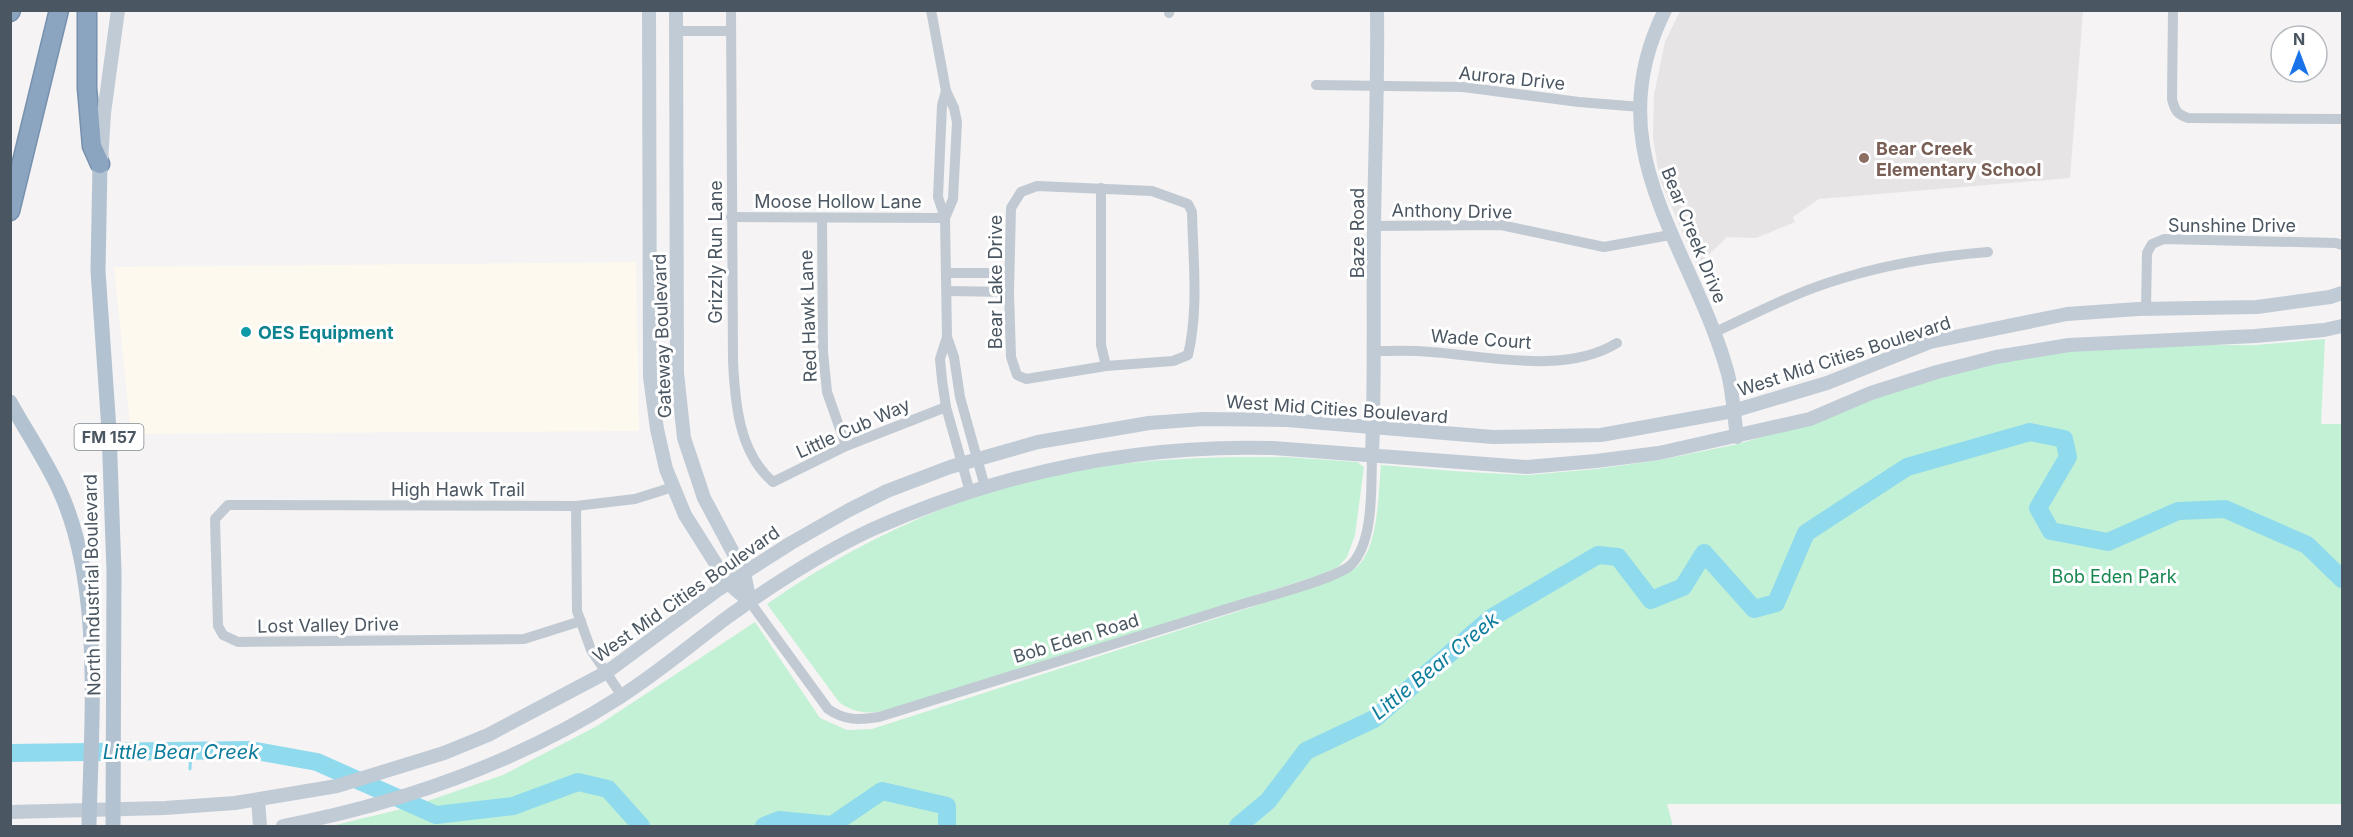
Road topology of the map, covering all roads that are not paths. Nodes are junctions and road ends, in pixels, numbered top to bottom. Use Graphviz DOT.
graph roads {
  1 [pos="58,10"];
  2 [pos="87,10"];
  3 [pos="118,10"];
  4 [pos="649,10"];
  5 [pos="676,10"];
  6 [pos="731,10"];
  7 [pos="931,10"];
  8 [pos="1377,10"];
  9 [pos="1665,10"];
  10 [pos="2173,10"];
  11 [pos="649,31"];
  12 [pos="676,31"];
  13 [pos="731,31"];
  14 [pos="1316,85"];
  15 [pos="1378,87"];
  16 [pos="946,91"];
  17 [pos="1641,107"];
  18 [pos="2343,119"];
  19 [pos="100,164"];
  20 [pos="1101,188"];
  21 [pos="10,211"];
  22 [pos="731,217"];
  23 [pos="822,218"];
  24 [pos="945,218"];
  25 [pos="1374,226"];
  26 [pos="1670,235"];
  27 [pos="2343,245"];
  28 [pos="1988,252"];
  29 [pos="946,273"];
  30 [pos="1009,273"];
  31 [pos="947,291"];
  32 [pos="1009,292"];
  33 [pos="2343,293"];
  34 [pos="2146,309"];
  35 [pos="2343,326"];
  36 [pos="1713,333"];
  37 [pos="947,337"];
  38 [pos="1617,343"];
  39 [pos="1375,351"];
  40 [pos="1106,366"];
  41 [pos="10,402"];
  42 [pos="946,407"];
  43 [pos="1733,411"];
  44 [pos="1373,427"];
  45 [pos="1737,437"];
  46 [pos="846,446"];
  47 [pos="1372,456"];
  48 [pos="977,458"];
  49 [pos="962,463"];
  50 [pos="773,482"];
  51 [pos="674,487"];
  52 [pos="985,487"];
  53 [pos="970,492"];
  54 [pos="241,505"];
  55 [pos="576,506"];
  56 [pos="744,573"];
  57 [pos="728,584"];
  58 [pos="750,602"];
  59 [pos="581,621"];
  60 [pos="607,672"];
  61 [pos="622,696"];
  62 [pos="258,800"];
  63 [pos="90,810"];
  64 [pos="113,810"];
  65 [pos="10,812"];
  66 [pos="90,826"];
  67 [pos="113,826"];
  68 [pos="260,826"];
  69 [pos="283,826"];
  1 -- 21 [label="highway"];
  2 -- 19 [label="highway, FM 157"];
  3 -- 19 [label="main road"];
  4 -- 11 [label="main road, Gateway Boulevard"];
  5 -- 12 [label="main road, Gateway Boulevard"];
  6 -- 13 [label="street, Grizzly Run Lane"];
  7 -- 16 [label="street"];
  8 -- 15 [label="main road, Baze Road"];
  9 -- 17 [label="main road, Bear Creek Drive"];
  10 -- 18 [label="street"];
  11 -- 12 [label="main road"];
  11 -- 51 [label="main road, Gateway Boulevard"];
  12 -- 13 [label="street"];
  12 -- 56 [label="main road, Gateway Boulevard"];
  13 -- 22 [label="street, Grizzly Run Lane"];
  14 -- 15 [label="street, Aurora Drive"];
  15 -- 17 [label="street, Aurora Drive"];
  15 -- 25 [label="main road, Baze Road"];
  16 -- 24 [label="street"];
  16 -- 24 [label="street"];
  17 -- 26 [label="main road, Bear Creek Drive"];
  19 -- 64 [label="main road, North Industrial Boulevard / FM 157"];
  20 -- 30 [label="street, Bear Lake Drive"];
  20 -- 40 [label="street"];
  20 -- 40 [label="street"];
  22 -- 23 [label="street, Moose Hollow Lane"];
  22 -- 50 [label="street, Grizzly Run Lane"];
  23 -- 24 [label="street, Moose Hollow Lane"];
  23 -- 46 [label="street, Red Hawk Lane"];
  24 -- 29 [label="street"];
  25 -- 26 [label="street, Anthony Drive"];
  25 -- 39 [label="main road, Baze Road"];
  26 -- 36 [label="main road, Bear Creek Drive"];
  27 -- 34 [label="street, Sunshine Drive"];
  28 -- 36 [label="street"];
  29 -- 30 [label="street"];
  29 -- 31 [label="street"];
  30 -- 32 [label="street, Bear Lake Drive"];
  31 -- 32 [label="street"];
  31 -- 37 [label="street"];
  32 -- 40 [label="street, Bear Lake Drive"];
  33 -- 34 [label="main road, West Mid Cities Boulevard"];
  34 -- 43 [label="main road, West Mid Cities Boulevard"];
  35 -- 45 [label="main road"];
  36 -- 43 [label="main road, Bear Creek Drive"];
  37 -- 42 [label="street"];
  37 -- 48 [label="street"];
  38 -- 39 [label="street, Wade Court"];
  39 -- 44 [label="main road, Baze Road"];
  41 -- 63 [label="main road, North Industrial Boulevard"];
  42 -- 46 [label="street, Little Cub Way"];
  42 -- 49 [label="street"];
  43 -- 44 [label="main road, West Mid Cities Boulevard"];
  43 -- 45 [label="main road, Bear Creek Drive"];
  44 -- 47 [label="main road, Baze Road"];
  44 -- 48 [label="main road, West Mid Cities Boulevard"];
  45 -- 47 [label="main road"];
  46 -- 50 [label="street, Little Cub Way"];
  47 -- 52 [label="main road"];
  47 -- 58 [label="street, Bob Eden Road"];
  48 -- 49 [label="main road, West Mid Cities Boulevard"];
  48 -- 52 [label="street"];
  49 -- 53 [label="street"];
  49 -- 56 [label="main road, West Mid Cities Boulevard"];
  51 -- 55 [label="street, High Hawk Trail"];
  51 -- 57 [label="main road, Gateway Boulevard"];
  52 -- 53 [label="main road"];
  53 -- 58 [label="main road"];
  54 -- 55 [label="street, High Hawk Trail"];
  54 -- 59 [label="street, Lost Valley Drive"];
  55 -- 59 [label="street"];
  56 -- 57 [label="main road, West Mid Cities Boulevard"];
  56 -- 58 [label="main road, Gateway Boulevard"];
  57 -- 58 [label="main road, Gateway Boulevard"];
  57 -- 60 [label="main road, West Mid Cities Boulevard"];
  58 -- 61 [label="main road"];
  59 -- 60 [label="street"];
  60 -- 61 [label="street"];
  60 -- 62 [label="main road, West Mid Cities Boulevard"];
  61 -- 69 [label="main road"];
  62 -- 64 [label="main road, West Mid Cities Boulevard"];
  62 -- 68 [label="main road"];
  63 -- 64 [label="main road, West Mid Cities Boulevard"];
  63 -- 65 [label="main road, West Mid Cities Boulevard"];
  63 -- 66 [label="main road, North Industrial Boulevard"];
  64 -- 67 [label="main road, North Industrial Boulevard / FM 157"];
}
